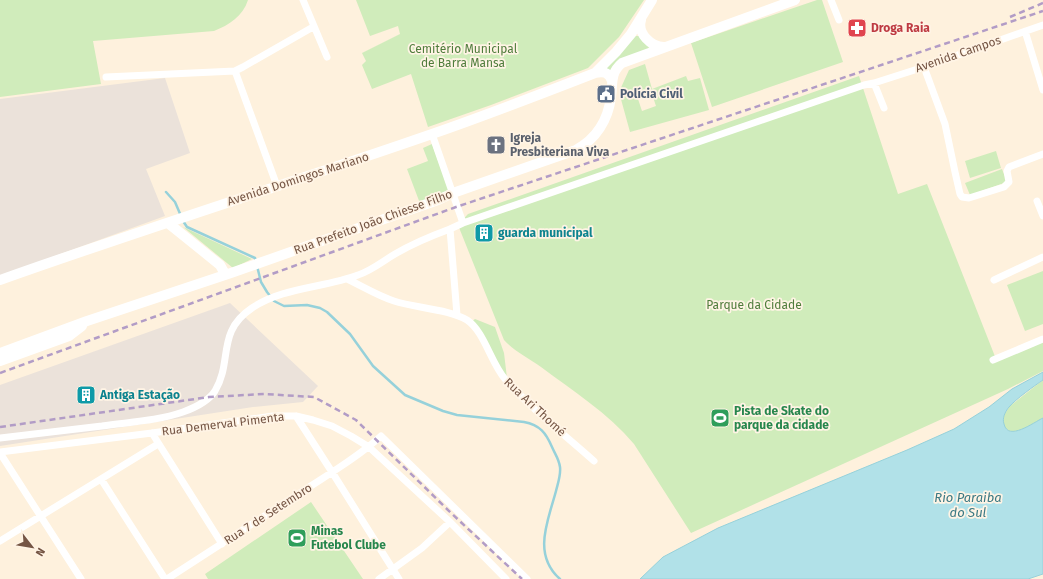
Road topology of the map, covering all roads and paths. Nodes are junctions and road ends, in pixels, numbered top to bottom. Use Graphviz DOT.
graph roads {
  1 [pos="303,0"];
  2 [pos="652,0"];
  3 [pos="795,0"];
  4 [pos="831,0"];
  5 [pos="642,16"];
  6 [pos="839,20"];
  7 [pos="1043,25"];
  8 [pos="314,27"];
  9 [pos="1025,30"];
  10 [pos="662,48"];
  11 [pos="327,57"];
  12 [pos="924,67"];
  13 [pos="235,71"];
  14 [pos="595,73"];
  15 [pos="106,77"];
  16 [pos="612,81"];
  17 [pos="874,83"];
  18 [pos="1043,90"];
  19 [pos="884,108"];
  20 [pos="432,134"];
  21 [pos="1043,154"];
  22 [pos="277,186"];
  23 [pos="452,193"];
  24 [pos="1037,201"];
  25 [pos="1043,216"];
  26 [pos="172,222"];
  27 [pos="463,223"];
  28 [pos="450,229"];
  29 [pos="1043,257"];
  30 [pos="226,274"];
  31 [pos="0,280"];
  32 [pos="347,280"];
  33 [pos="994,280"];
  34 [pos="456,315"];
  35 [pos="87,321"];
  36 [pos="1043,339"];
  37 [pos="34,340"];
  38 [pos="0,349"];
  39 [pos="0,353"];
  40 [pos="993,360"];
  41 [pos="0,361"];
  42 [pos="296,416"];
  43 [pos="152,433"];
  44 [pos="0,438"];
  45 [pos="158,444"];
  46 [pos="369,447"];
  47 [pos="0,452"];
  48 [pos="594,461"];
  49 [pos="332,472"];
  50 [pos="101,479"];
  51 [pos="40,516"];
  52 [pos="450,522"];
  53 [pos="0,541"];
  54 [pos="222,544"];
  55 [pos="393,570"];
  56 [pos="81,579"];
  57 [pos="166,579"];
  58 [pos="379,579"];
  59 [pos="399,579"];
  60 [pos="506,579"];
  61 [pos="527,579"];
  1 -- 8 [label="street"];
  2 -- 5 [label="main road"];
  3 -- 10 [label="main road, Rua Prefeito João Chiesse Filho"];
  4 -- 6 [label="street"];
  5 -- 10 [label="main road"];
  5 -- 14 [label="main road"];
  7 -- 9 [label="street, Avenida Campos"];
  8 -- 11 [label="street"];
  8 -- 13 [label="street"];
  9 -- 12 [label="street, Avenida Campos"];
  9 -- 18 [label="street"];
  10 -- 16 [label="main road, Rua Prefeito João Chiesse Filho"];
  12 -- 17 [label="street, Avenida Campos"];
  12 -- 21 [label="street"];
  13 -- 15 [label="street"];
  13 -- 22 [label="street"];
  14 -- 16 [label="main road"];
  14 -- 20 [label="main road, Avenida Domingos Mariano"];
  16 -- 23 [label="main road, Rua Prefeito João Chiesse Filho"];
  17 -- 19 [label="street"];
  17 -- 27 [label="street, Avenida Campos"];
  20 -- 22 [label="main road, Avenida Domingos Mariano"];
  20 -- 23 [label="street"];
  22 -- 26 [label="main road, Avenida Domingos Mariano"];
  23 -- 27 [label="street"];
  23 -- 30 [label="main road, Rua Prefeito João Chiesse Filho"];
  24 -- 25 [label="street"];
  26 -- 30 [label="main road"];
  26 -- 31 [label="main road, Avenida Domingos Mariano"];
  27 -- 28 [label="street"];
  28 -- 32 [label="street"];
  28 -- 34 [label="street"];
  29 -- 33 [label="street"];
  30 -- 35 [label="main road, Rua Prefeito João Chiesse Filho"];
  32 -- 34 [label="street"];
  32 -- 44 [label="street"];
  34 -- 48 [label="street, Rua Ari Thomé"];
  35 -- 37 [label="main road, Rua Prefeito João Chiesse Filho"];
  35 -- 41 [label="main road"];
  36 -- 40 [label="street"];
  37 -- 38 [label="main road, Rua Prefeito João Chiesse Filho"];
  37 -- 39 [label="main road, Rua Prefeito João Chiesse Filho"];
  42 -- 43 [label="street, Rua Demerval Pimenta"];
  42 -- 46 [label="street, Rua Demerval Pimenta"];
  42 -- 49 [label="street"];
  43 -- 45 [label="street"];
  43 -- 47 [label="street, Rua Demerval Pimenta"];
  45 -- 50 [label="street"];
  45 -- 54 [label="street"];
  46 -- 49 [label="street, Rua 7 de Setembro"];
  46 -- 52 [label="street, Rua Demerval Pimenta"];
  46 -- 61 [label="street, Rua 7 de Setembro"];
  47 -- 51 [label="street"];
  49 -- 54 [label="street, Rua 7 de Setembro"];
  49 -- 55 [label="street"];
  50 -- 51 [label="street"];
  50 -- 57 [label="street"];
  51 -- 53 [label="street"];
  51 -- 56 [label="street"];
  52 -- 55 [label="street"];
  52 -- 60 [label="street, Rua Demerval Pimenta"];
  54 -- 57 [label="street, Rua 7 de Setembro"];
  55 -- 58 [label="street"];
  55 -- 59 [label="street"];
}
